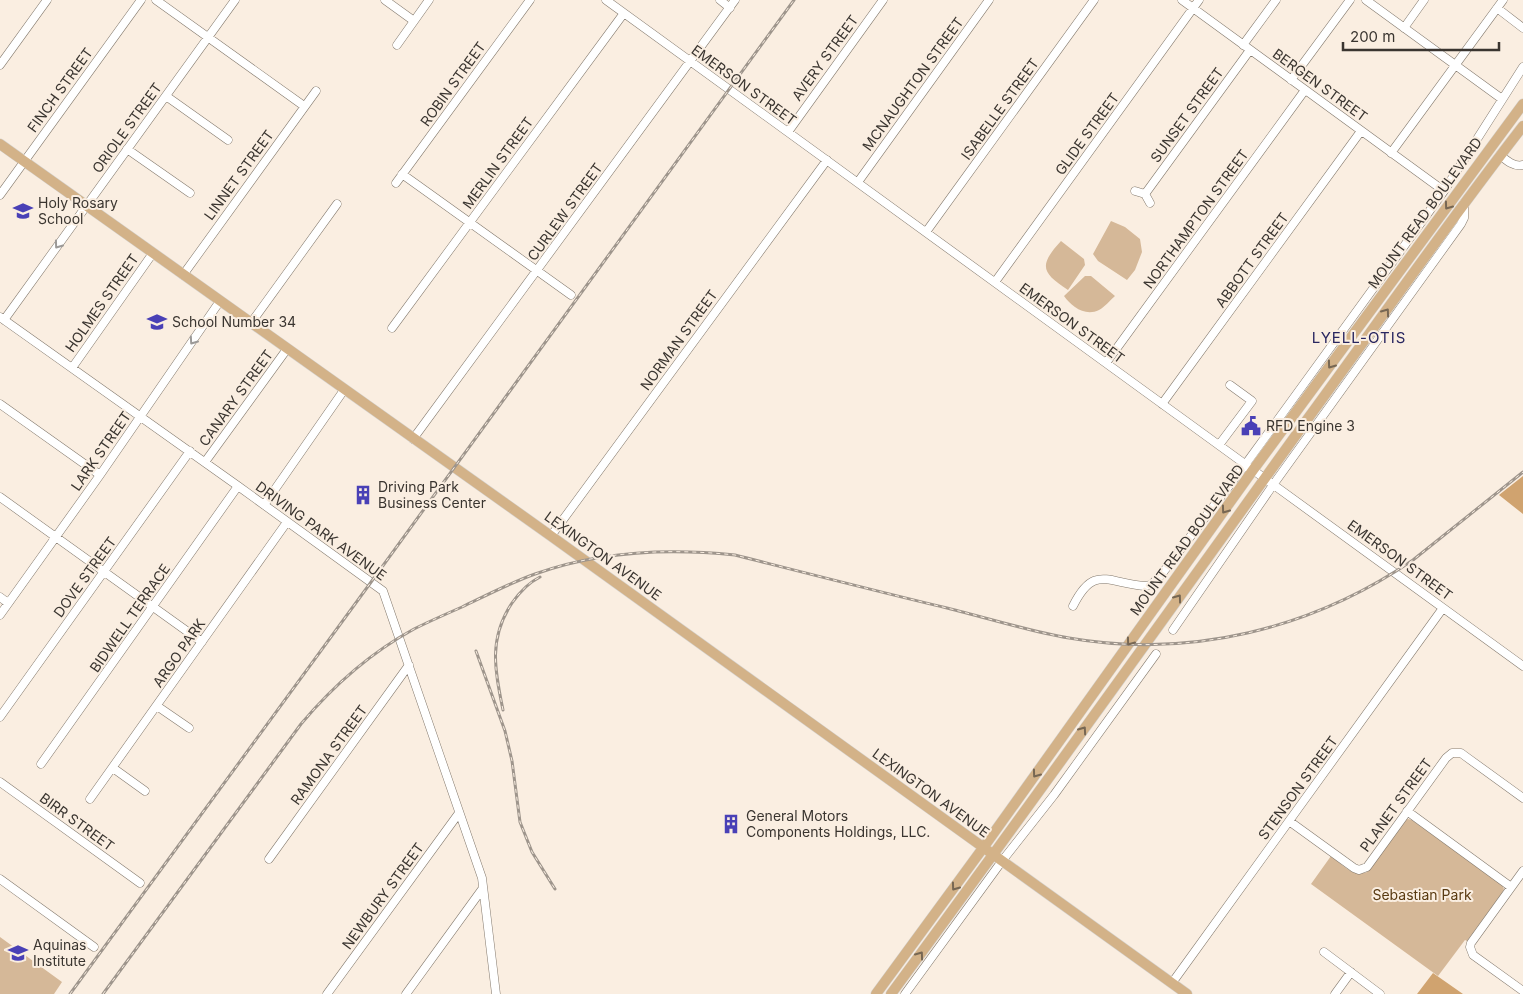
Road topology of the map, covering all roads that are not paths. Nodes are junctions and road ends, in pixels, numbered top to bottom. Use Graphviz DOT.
graph roads {
  1 [pos="47,0"];
  2 [pos="141,0"];
  3 [pos="156,0"];
  4 [pos="235,0"];
  5 [pos="385,0"];
  6 [pos="429,0"];
  7 [pos="530,0"];
  8 [pos="606,0"];
  9 [pos="720,0"];
  10 [pos="735,0"];
  11 [pos="883,0"];
  12 [pos="989,0"];
  13 [pos="1094,0"];
  14 [pos="1182,0"];
  15 [pos="1199,0"];
  16 [pos="1276,0"];
  17 [pos="1350,0"];
  18 [pos="1366,0"];
  19 [pos="1424,0"];
  20 [pos="1503,0"];
  21 [pos="730,8"];
  22 [pos="1193,8"];
  23 [pos="1497,8"];
  24 [pos="624,13"];
  25 [pos="414,21"];
  26 [pos="1404,28"];
  27 [pos="1523,28"];
  28 [pos="208,37"];
  29 [pos="397,45"];
  30 [pos="1246,47"];
  31 [pos="691,62"];
  32 [pos="0,65"];
  33 [pos="1455,65"];
  34 [pos="1523,67"];
  35 [pos="1291,80"];
  36 [pos="1305,90"];
  37 [pos="316,91"];
  38 [pos="166,96"];
  39 [pos="1502,99"];
  40 [pos="1523,104"];
  41 [pos="304,106"];
  42 [pos="1523,126"];
  43 [pos="1504,130"];
  44 [pos="1361,131"];
  45 [pos="788,132"];
  46 [pos="228,140"];
  47 [pos="0,144"];
  48 [pos="127,149"];
  49 [pos="1391,153"];
  50 [pos="1500,156"];
  51 [pos="827,160"];
  52 [pos="24,161"];
  53 [pos="1523,165"];
  54 [pos="1477,166"];
  55 [pos="402,174"];
  56 [pos="858,182"];
  57 [pos="396,183"];
  58 [pos="1134,191"];
  59 [pos="1444,191"];
  60 [pos="190,193"];
  61 [pos="1144,194"];
  62 [pos="0,195"];
  63 [pos="1150,203"];
  64 [pos="337,204"];
  65 [pos="86,206"];
  66 [pos="470,222"];
  67 [pos="926,232"];
  68 [pos="153,253"];
  69 [pos="537,271"];
  70 [pos="183,275"];
  71 [pos="995,282"];
  72 [pos="571,295"];
  73 [pos="220,301"];
  74 [pos="2,318"];
  75 [pos="251,323"];
  76 [pos="392,328"];
  77 [pos="287,349"];
  78 [pos="1106,363"];
  79 [pos="72,368"];
  80 [pos="1230,385"];
  81 [pos="344,390"];
  82 [pos="0,404"];
  83 [pos="1162,404"];
  84 [pos="140,417"];
  85 [pos="413,439"];
  86 [pos="1219,445"];
  87 [pos="190,451"];
  88 [pos="205,462"];
  89 [pos="1249,467"];
  90 [pos="100,476"];
  91 [pos="1269,482"];
  92 [pos="238,486"];
  93 [pos="0,497"];
  94 [pos="264,504"];
  95 [pos="288,522"];
  96 [pos="551,536"];
  97 [pos="56,537"];
  98 [pos="104,572"];
  99 [pos="0,597"];
  100 [pos="8,603"];
  101 [pos="153,606"];
  102 [pos="1073,606"];
  103 [pos="1443,608"];
  104 [pos="0,615"];
  105 [pos="1173,630"];
  106 [pos="202,642"];
  107 [pos="1156,654"];
  108 [pos="409,665"];
  109 [pos="1523,666"];
  110 [pos="157,706"];
  111 [pos="0,717"];
  112 [pos="189,728"];
  113 [pos="41,764"];
  114 [pos="113,768"];
  115 [pos="0,782"];
  116 [pos="145,790"];
  117 [pos="1523,798"];
  118 [pos="90,799"];
  119 [pos="1033,800"];
  120 [pos="1407,811"];
  121 [pos="459,813"];
  122 [pos="1036,817"];
  123 [pos="1289,821"];
  124 [pos="983,848"];
  125 [pos="998,858"];
  126 [pos="269,859"];
  127 [pos="1523,871"];
  128 [pos="0,879"];
  129 [pos="140,883"];
  130 [pos="1511,887"];
  131 [pos="483,888"];
  132 [pos="94,947"];
  133 [pos="1324,952"];
  134 [pos="1350,972"];
  135 [pos="1172,983"];
  136 [pos="1523,991"];
  137 [pos="327,994"];
  138 [pos="406,994"];
  139 [pos="496,994"];
  140 [pos="876,994"];
  141 [pos="891,994"];
  142 [pos="905,994"];
  143 [pos="1187,994"];
  144 [pos="1335,994"];
  145 [pos="1380,994"];
  1 -- 32 [label="street"];
  2 -- 52 [label="street, FINCH STREET"];
  3 -- 28 [label="street"];
  4 -- 28 [label="street, ORIOLE STREET"];
  5 -- 25 [label="street"];
  6 -- 25 [label="street"];
  7 -- 55 [label="street, ROBIN STREET"];
  8 -- 24 [label="street, EMERSON STREET"];
  9 -- 21 [label="street"];
  10 -- 21 [label="street, CURLEW STREET"];
  11 -- 45 [label="street, AVERY STREET"];
  12 -- 56 [label="street, MCNAUGHTON STREET"];
  13 -- 67 [label="street, ISABELLE STREET"];
  14 -- 22 [label="street, BERGEN STREET"];
  15 -- 22 [label="street, GLIDE STREET"];
  16 -- 30 [label="street, SUNSET STREET"];
  17 -- 35 [label="street"];
  18 -- 26 [label="street"];
  19 -- 26 [label="street"];
  20 -- 23 [label="street"];
  21 -- 31 [label="street, CURLEW STREET"];
  22 -- 30 [label="street, BERGEN STREET"];
  22 -- 71 [label="street, GLIDE STREET"];
  23 -- 27 [label="street"];
  23 -- 33 [label="street"];
  24 -- 31 [label="street, EMERSON STREET"];
  24 -- 66 [label="street, MERLIN STREET"];
  25 -- 29 [label="street"];
  26 -- 33 [label="street"];
  28 -- 38 [label="street, ORIOLE STREET"];
  28 -- 41 [label="street"];
  30 -- 35 [label="street, BERGEN STREET"];
  30 -- 61 [label="street, SUNSET STREET"];
  31 -- 45 [label="street, EMERSON STREET"];
  31 -- 69 [label="street, CURLEW STREET"];
  33 -- 39 [label="street"];
  33 -- 49 [label="street"];
  34 -- 39 [label="street, MOUNT READ BOULEVARD"];
  35 -- 36 [label="street, BERGEN STREET"];
  36 -- 44 [label="street, BERGEN STREET"];
  36 -- 78 [label="street, NORTHAMPTON STREET"];
  37 -- 41 [label="street, LINNET STREET"];
  38 -- 46 [label="street"];
  38 -- 48 [label="street, ORIOLE STREET"];
  39 -- 59 [label="street, MOUNT READ BOULEVARD"];
  40 -- 43 [label="main road, MOUNT READ BOULEVARD"];
  41 -- 70 [label="street, LINNET STREET"];
  42 -- 50 [label="main road, MOUNT READ BOULEVARD"];
  43 -- 50 [label="main road"];
  43 -- 54 [label="main road, MOUNT READ BOULEVARD"];
  44 -- 49 [label="street, BERGEN STREET"];
  44 -- 83 [label="street, ABBOTT STREET"];
  45 -- 51 [label="street, EMERSON STREET"];
  47 -- 52 [label="main road, LEXINGTON AVENUE"];
  48 -- 60 [label="street"];
  48 -- 65 [label="street, ORIOLE STREET"];
  49 -- 59 [label="street, BERGEN STREET"];
  50 -- 53 [label="street"];
  50 -- 54 [label="main road"];
  50 -- 91 [label="main road, MOUNT READ BOULEVARD"];
  51 -- 56 [label="street, EMERSON STREET"];
  51 -- 96 [label="street, NORMAN STREET"];
  52 -- 62 [label="street, FINCH STREET"];
  52 -- 65 [label="main road, LEXINGTON AVENUE"];
  54 -- 89 [label="main road, MOUNT READ BOULEVARD, one-way"];
  55 -- 57 [label="street, ROBIN STREET"];
  55 -- 66 [label="street"];
  56 -- 67 [label="street, EMERSON STREET"];
  58 -- 61 [label="street"];
  59 -- 89 [label="street, MOUNT READ BOULEVARD"];
  61 -- 63 [label="street"];
  64 -- 75 [label="street"];
  65 -- 68 [label="main road, LEXINGTON AVENUE"];
  65 -- 74 [label="street, ORIOLE STREET, one-way"];
  66 -- 69 [label="street"];
  66 -- 76 [label="street, MERLIN STREET"];
  67 -- 71 [label="street, EMERSON STREET"];
  68 -- 70 [label="main road, LEXINGTON AVENUE"];
  68 -- 79 [label="street, HOLMES STREET"];
  69 -- 72 [label="street"];
  69 -- 85 [label="street, CURLEW STREET"];
  70 -- 73 [label="main road, LEXINGTON AVENUE"];
  71 -- 78 [label="street, EMERSON STREET"];
  73 -- 75 [label="main road, LEXINGTON AVENUE"];
  73 -- 84 [label="street, LARK STREET, one-way"];
  74 -- 79 [label="street, DRIVING PARK AVENUE"];
  75 -- 77 [label="main road, LEXINGTON AVENUE"];
  77 -- 81 [label="main road, LEXINGTON AVENUE"];
  77 -- 88 [label="street, CANARY STREET"];
  78 -- 83 [label="street, EMERSON STREET"];
  79 -- 84 [label="street, DRIVING PARK AVENUE"];
  80 -- 86 [label="street"];
  81 -- 85 [label="main road, LEXINGTON AVENUE"];
  81 -- 94 [label="street"];
  82 -- 90 [label="street"];
  83 -- 86 [label="street, EMERSON STREET"];
  84 -- 87 [label="street, DRIVING PARK AVENUE"];
  84 -- 90 [label="street, LARK STREET"];
  85 -- 96 [label="main road, LEXINGTON AVENUE"];
  86 -- 89 [label="street, EMERSON STREET"];
  87 -- 88 [label="street, DRIVING PARK AVENUE"];
  87 -- 98 [label="street, DOVE STREET"];
  88 -- 92 [label="street, DRIVING PARK AVENUE"];
  89 -- 91 [label="street, EMERSON STREET"];
  89 -- 102 [label="street"];
  89 -- 124 [label="main road, MOUNT READ BOULEVARD, one-way"];
  90 -- 97 [label="street, LARK STREET"];
  91 -- 103 [label="street, EMERSON STREET"];
  91 -- 105 [label="street, MOUNT READ BOULEVARD"];
  119 -- 91 [label="main road, MOUNT READ BOULEVARD, one-way"];
  92 -- 94 [label="street, DRIVING PARK AVENUE"];
  92 -- 101 [label="street, BIDWELL TERRACE"];
  93 -- 97 [label="street"];
  94 -- 95 [label="street, DRIVING PARK AVENUE"];
  95 -- 106 [label="street, ARGO PARK"];
  95 -- 108 [label="street, DRIVING PARK AVENUE"];
  96 -- 124 [label="main road, LEXINGTON AVENUE"];
  97 -- 98 [label="street"];
  97 -- 100 [label="street, LARK STREET"];
  98 -- 101 [label="street"];
  98 -- 111 [label="street, DOVE STREET"];
  99 -- 100 [label="street"];
  100 -- 104 [label="street, LARK STREET"];
  101 -- 106 [label="street"];
  101 -- 113 [label="street, BIDWELL TERRACE"];
  103 -- 109 [label="street, EMERSON STREET"];
  103 -- 123 [label="street, STENSON STREET"];
  106 -- 110 [label="street, ARGO PARK"];
  107 -- 122 [label="street, MOUNT READ BOULEVARD"];
  108 -- 121 [label="street, DRIVING PARK AVENUE"];
  108 -- 126 [label="street, RAMONA STREET"];
  110 -- 112 [label="street"];
  110 -- 114 [label="street, ARGO PARK"];
  114 -- 116 [label="street"];
  114 -- 118 [label="street, ARGO PARK"];
  115 -- 129 [label="street, BIRR STREET"];
  117 -- 120 [label="street, PLANET STREET"];
  119 -- 122 [label="street"];
  119 -- 125 [label="main road, MOUNT READ BOULEVARD"];
  120 -- 123 [label="street, PLANET STREET"];
  120 -- 130 [label="street"];
  121 -- 131 [label="street, DRIVING PARK AVENUE"];
  121 -- 137 [label="street, NEWBURY STREET"];
  122 -- 125 [label="street, MOUNT READ BOULEVARD"];
  123 -- 135 [label="street, STENSON STREET"];
  124 -- 125 [label="main road, LEXINGTON AVENUE"];
  124 -- 140 [label="main road, MOUNT READ BOULEVARD, one-way"];
  125 -- 135 [label="main road, LEXINGTON AVENUE"];
  141 -- 125 [label="main road, MOUNT READ BOULEVARD, one-way"];
  125 -- 142 [label="street, MOUNT READ BOULEVARD"];
  127 -- 130 [label="street"];
  128 -- 132 [label="street"];
  130 -- 136 [label="street"];
  131 -- 138 [label="street"];
  131 -- 139 [label="street, DRIVING PARK AVENUE"];
  133 -- 134 [label="street"];
  134 -- 144 [label="street"];
  134 -- 145 [label="street"];
  135 -- 143 [label="main road, LEXINGTON AVENUE"];
}
